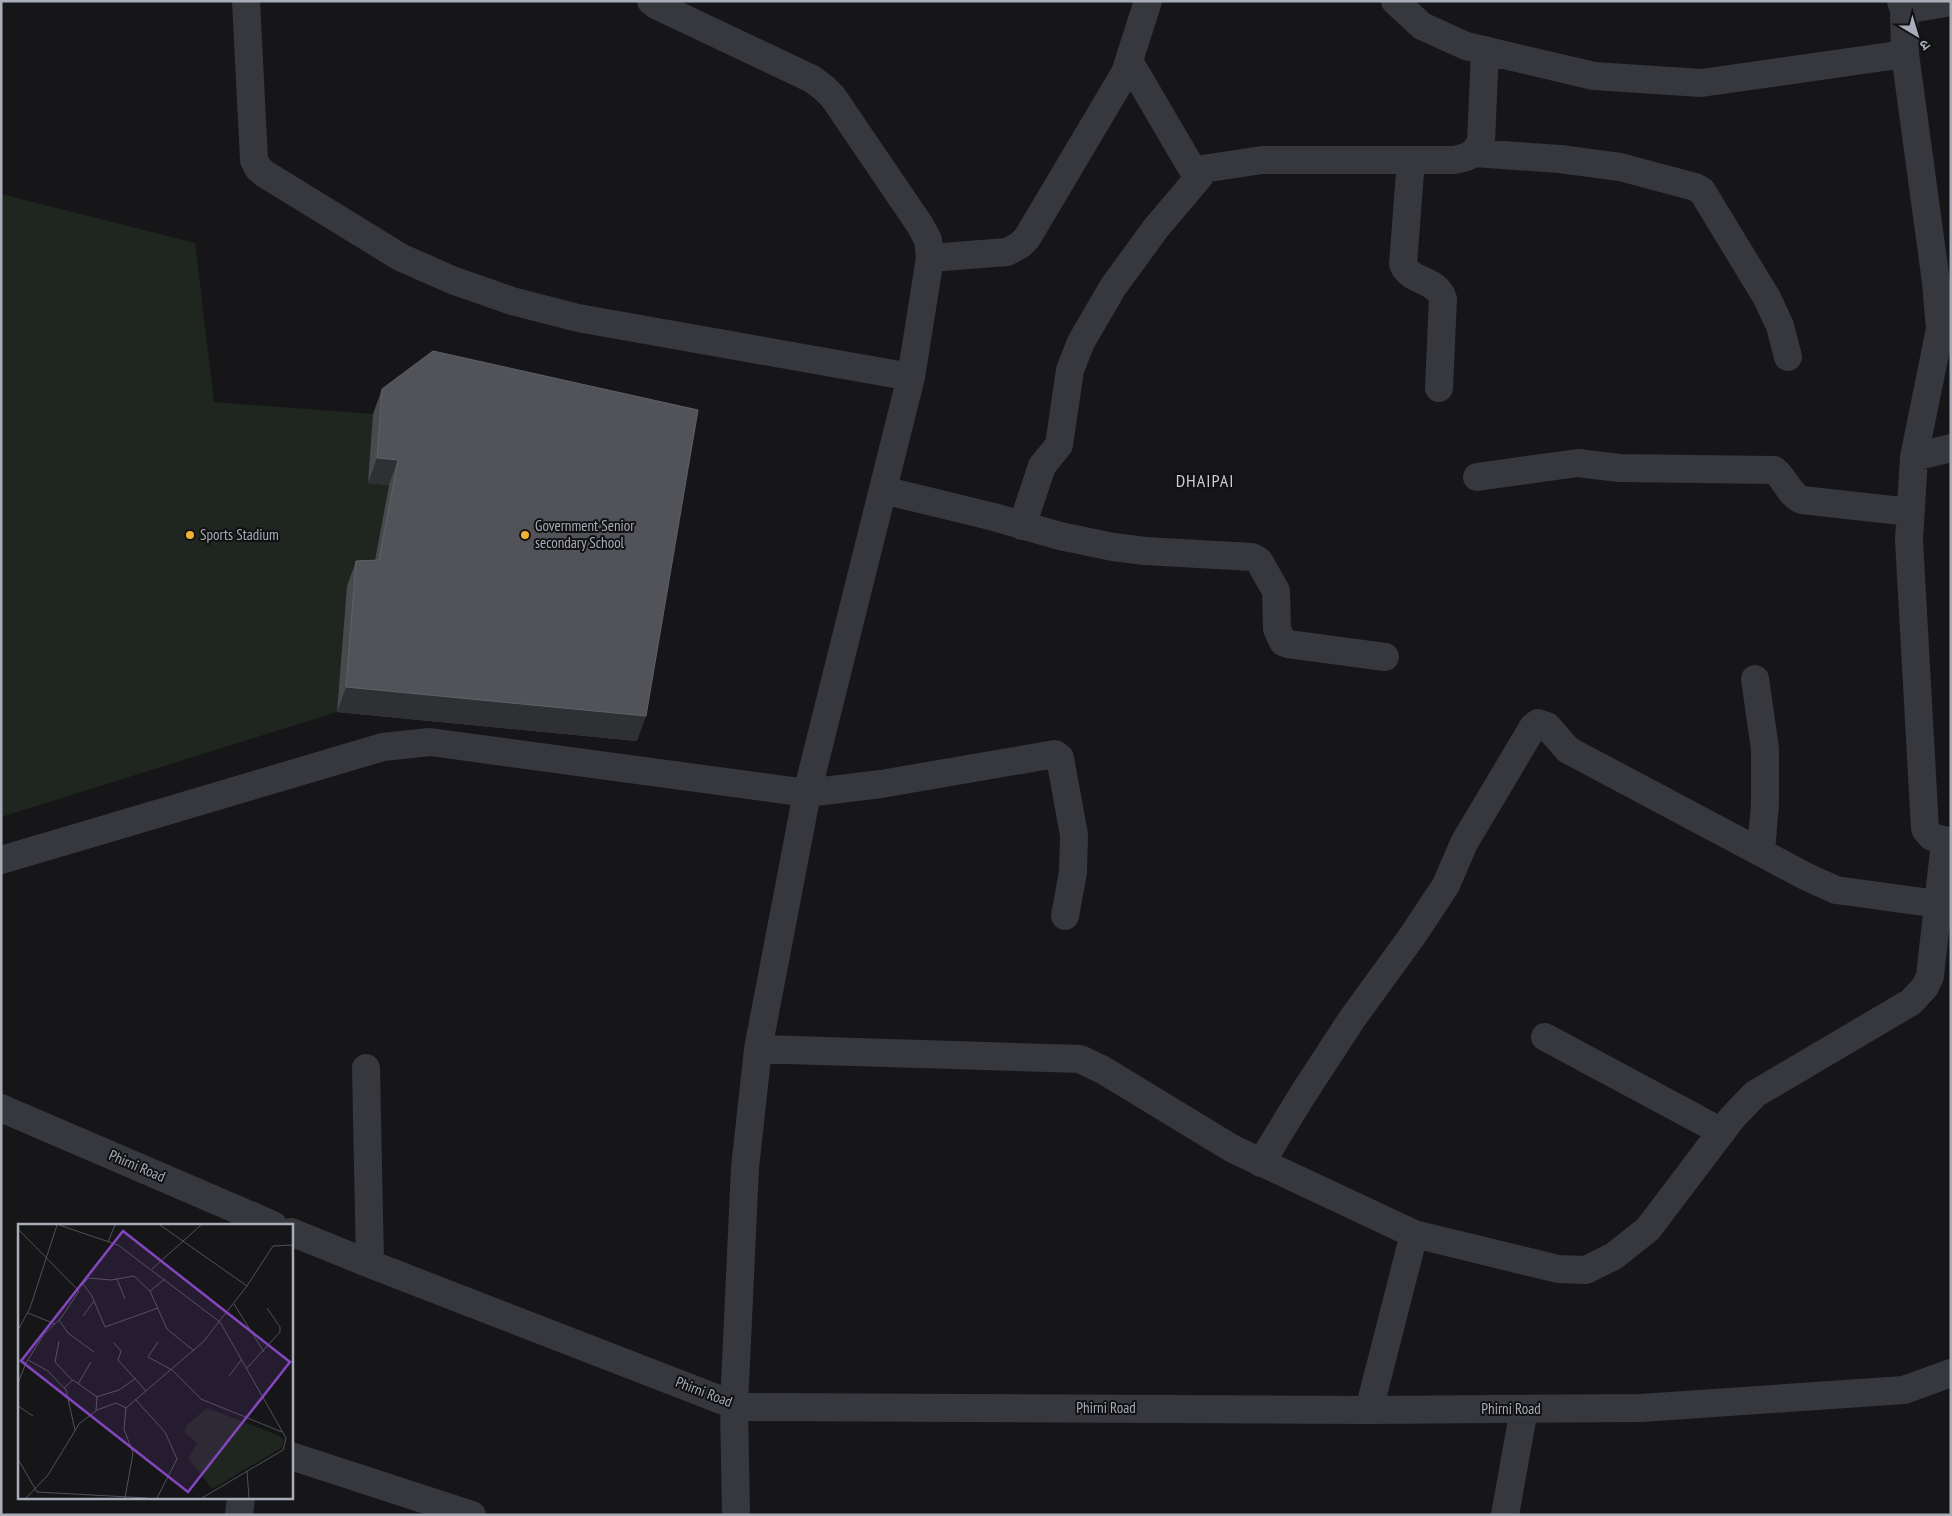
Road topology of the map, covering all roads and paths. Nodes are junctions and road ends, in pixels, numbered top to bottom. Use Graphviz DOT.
graph roads {
  1 [pos="246,1"];
  2 [pos="651,1"];
  3 [pos="1148,1"];
  4 [pos="1395,1"];
  5 [pos="1951,2"];
  6 [pos="1902,6"];
  7 [pos="1485,50"];
  8 [pos="1905,54"];
  9 [pos="1129,61"];
  10 [pos="1474,153"];
  11 [pos="1411,160"];
  12 [pos="1205,170"];
  13 [pos="930,258"];
  14 [pos="1788,357"];
  15 [pos="912,377"];
  16 [pos="1438,388"];
  17 [pos="1951,448"];
  18 [pos="1914,457"];
  19 [pos="1477,477"];
  20 [pos="883,490"];
  21 [pos="1910,512"];
  22 [pos="1022,526"];
  23 [pos="1385,657"];
  24 [pos="1756,679"];
  25 [pos="807,793"];
  26 [pos="1948,842"];
  27 [pos="1760,851"];
  28 [pos="1,860"];
  29 [pos="1938,904"];
  30 [pos="1065,916"];
  31 [pos="1545,1037"];
  32 [pos="758,1049"];
  33 [pos="366,1068"];
  34 [pos="1,1108"];
  35 [pos="1722,1132"];
  36 [pos="1261,1163"];
  37 [pos="271,1224"];
  38 [pos="292,1232"];
  39 [pos="1414,1234"];
  40 [pos="370,1264"];
  41 [pos="1951,1373"];
  42 [pos="734,1405"];
  43 [pos="1524,1409"];
  44 [pos="1369,1410"];
  45 [pos="292,1456"];
  46 [pos="240,1498"];
  47 [pos="239,1515"];
  48 [pos="472,1515"];
  49 [pos="736,1515"];
  50 [pos="1505,1515"];
  1 -- 15 [label="street"];
  2 -- 13 [label="street"];
  3 -- 9 [label="street"];
  4 -- 7 [label="street"];
  5 -- 6 [label="street"];
  6 -- 8 [label="street"];
  7 -- 8 [label="street"];
  7 -- 10 [label="street"];
  8 -- 18 [label="street"];
  9 -- 12 [label="street"];
  9 -- 13 [label="street"];
  10 -- 11 [label="street"];
  10 -- 14 [label="street"];
  11 -- 12 [label="street"];
  11 -- 16 [label="street"];
  12 -- 22 [label="street"];
  13 -- 15 [label="street"];
  15 -- 20 [label="street"];
  17 -- 18 [label="street"];
  18 -- 21 [label="street"];
  19 -- 21 [label="street"];
  20 -- 22 [label="street"];
  20 -- 25 [label="street"];
  21 -- 26 [label="street"];
  22 -- 23 [label="street"];
  24 -- 27 [label="street"];
  25 -- 28 [label="street"];
  25 -- 30 [label="street"];
  25 -- 32 [label="street"];
  26 -- 29 [label="street"];
  27 -- 29 [label="street"];
  27 -- 36 [label="street"];
  29 -- 35 [label="street"];
  31 -- 35 [label="street"];
  32 -- 36 [label="street"];
  32 -- 42 [label="street"];
  33 -- 40 [label="street"];
  34 -- 37 [label="street, Phirni Road"];
  35 -- 39 [label="street"];
  36 -- 39 [label="street"];
  38 -- 40 [label="street, Phirni Road"];
  39 -- 44 [label="street"];
  40 -- 42 [label="street, Phirni Road"];
  41 -- 43 [label="street, Phirni Road"];
  42 -- 44 [label="street, Phirni Road"];
  42 -- 49 [label="street"];
  43 -- 44 [label="street, Phirni Road"];
  43 -- 50 [label="street"];
  45 -- 48 [label="street"];
  46 -- 47 [label="street"];
}
